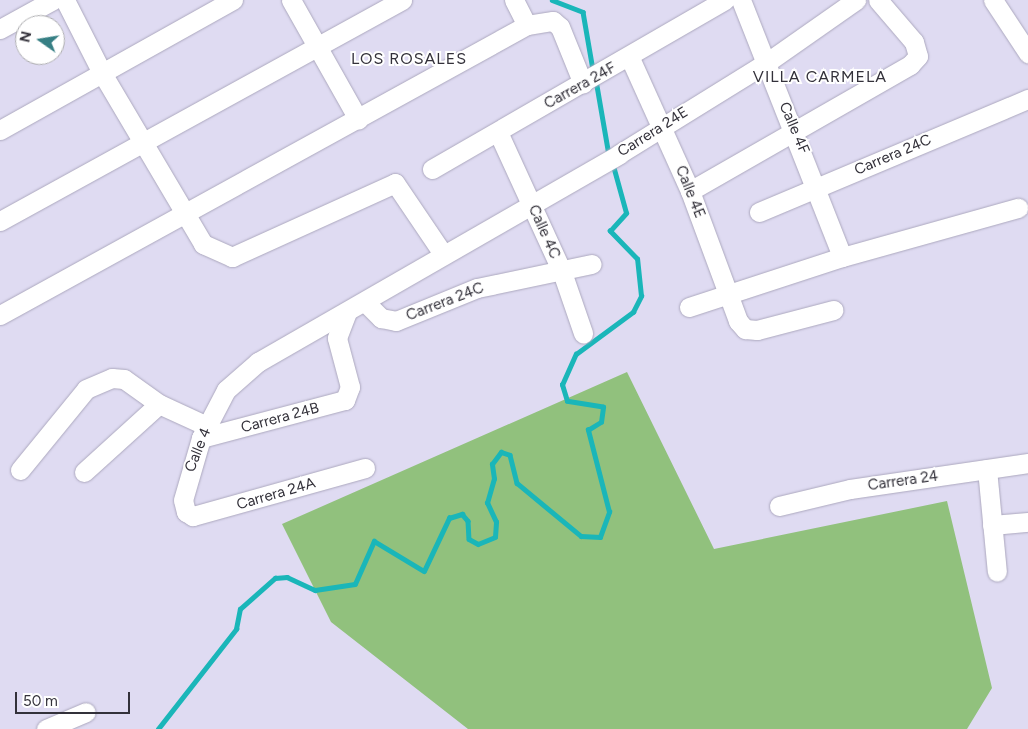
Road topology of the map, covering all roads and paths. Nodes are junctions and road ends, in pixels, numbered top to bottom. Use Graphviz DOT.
graph roads {
  1 [pos="52,0"];
  2 [pos="65,0"];
  3 [pos="233,0"];
  4 [pos="291,0"];
  5 [pos="402,0"];
  6 [pos="514,0"];
  7 [pos="726,0"];
  8 [pos="741,0"];
  9 [pos="856,0"];
  10 [pos="878,0"];
  11 [pos="993,0"];
  12 [pos="527,25"];
  13 [pos="0,29"];
  14 [pos="316,48"];
  15 [pos="1028,53"];
  16 [pos="630,58"];
  17 [pos="766,63"];
  18 [pos="102,73"];
  19 [pos="590,81"];
  20 [pos="1028,99"];
  21 [pos="358,119"];
  22 [pos="662,125"];
  23 [pos="0,130"];
  24 [pos="498,132"];
  25 [pos="796,132"];
  26 [pos="143,145"];
  27 [pos="432,169"];
  28 [pos="818,186"];
  29 [pos="690,191"];
  30 [pos="531,203"];
  31 [pos="1018,208"];
  32 [pos="759,212"];
  33 [pos="183,215"];
  34 [pos="0,221"];
  35 [pos="443,254"];
  36 [pos="842,257"];
  37 [pos="592,264"];
  38 [pos="562,272"];
  39 [pos="731,294"];
  40 [pos="365,302"];
  41 [pos="689,307"];
  42 [pos="833,310"];
  43 [pos="346,314"];
  44 [pos="0,316"];
  45 [pos="584,334"];
  46 [pos="159,404"];
  47 [pos="204,432"];
  48 [pos="1028,463"];
  49 [pos="366,468"];
  50 [pos="987,469"];
  51 [pos="20,470"];
  52 [pos="84,472"];
  53 [pos="779,506"];
  54 [pos="186,512"];
  55 [pos="1028,522"];
  56 [pos="992,525"];
  57 [pos="997,572"];
  58 [pos="86,712"];
  59 [pos="46,729"];
  1 -- 13 [label="street"];
  2 -- 18 [label="street"];
  3 -- 18 [label="street"];
  4 -- 14 [label="street"];
  5 -- 14 [label="street"];
  6 -- 12 [label="street"];
  7 -- 16 [label="street, Carrera 24F"];
  8 -- 17 [label="street, Calle 4F"];
  9 -- 17 [label="street, Carrera 24E"];
  10 -- 25 [label="street"];
  11 -- 15 [label="street"];
  12 -- 19 [label="street"];
  12 -- 21 [label="street"];
  14 -- 21 [label="street"];
  14 -- 26 [label="street"];
  16 -- 19 [label="street, Carrera 24F"];
  16 -- 22 [label="street, Calle 4E"];
  17 -- 22 [label="street, Carrera 24E"];
  17 -- 25 [label="street, Calle 4F"];
  18 -- 23 [label="street"];
  18 -- 26 [label="street"];
  19 -- 24 [label="street, Carrera 24F"];
  20 -- 28 [label="street, Carrera 24C"];
  21 -- 33 [label="street"];
  22 -- 29 [label="street, Calle 4E"];
  22 -- 30 [label="street, Carrera 24E"];
  24 -- 27 [label="street, Carrera 24F"];
  24 -- 30 [label="street, Calle 4C"];
  25 -- 28 [label="street, Calle 4F"];
  25 -- 29 [label="street"];
  26 -- 33 [label="street"];
  26 -- 34 [label="street"];
  28 -- 32 [label="street, Carrera 24C"];
  28 -- 36 [label="street, Calle 4F"];
  29 -- 39 [label="street, Calle 4E"];
  30 -- 35 [label="street, Carrera 24E"];
  30 -- 38 [label="street, Calle 4C"];
  31 -- 36 [label="street"];
  33 -- 35 [label="street"];
  33 -- 44 [label="street"];
  35 -- 40 [label="street"];
  36 -- 39 [label="street"];
  37 -- 38 [label="street, Carrera 24C"];
  38 -- 40 [label="street, Carrera 24C"];
  38 -- 45 [label="street, Calle 4C"];
  39 -- 41 [label="street"];
  39 -- 42 [label="street, Calle 4E"];
  40 -- 43 [label="street"];
  43 -- 47 [label="street, Calle 4"];
  43 -- 47 [label="street, Carrera 24B"];
  46 -- 47 [label="street"];
  46 -- 51 [label="street"];
  46 -- 52 [label="street"];
  47 -- 54 [label="street, Calle 4"];
  48 -- 50 [label="street, Carrera 24"];
  49 -- 54 [label="street, Carrera 24A"];
  50 -- 53 [label="street, Carrera 24"];
  50 -- 56 [label="street"];
  55 -- 56 [label="street"];
  56 -- 57 [label="street"];
  58 -- 59 [label="street"];
}
